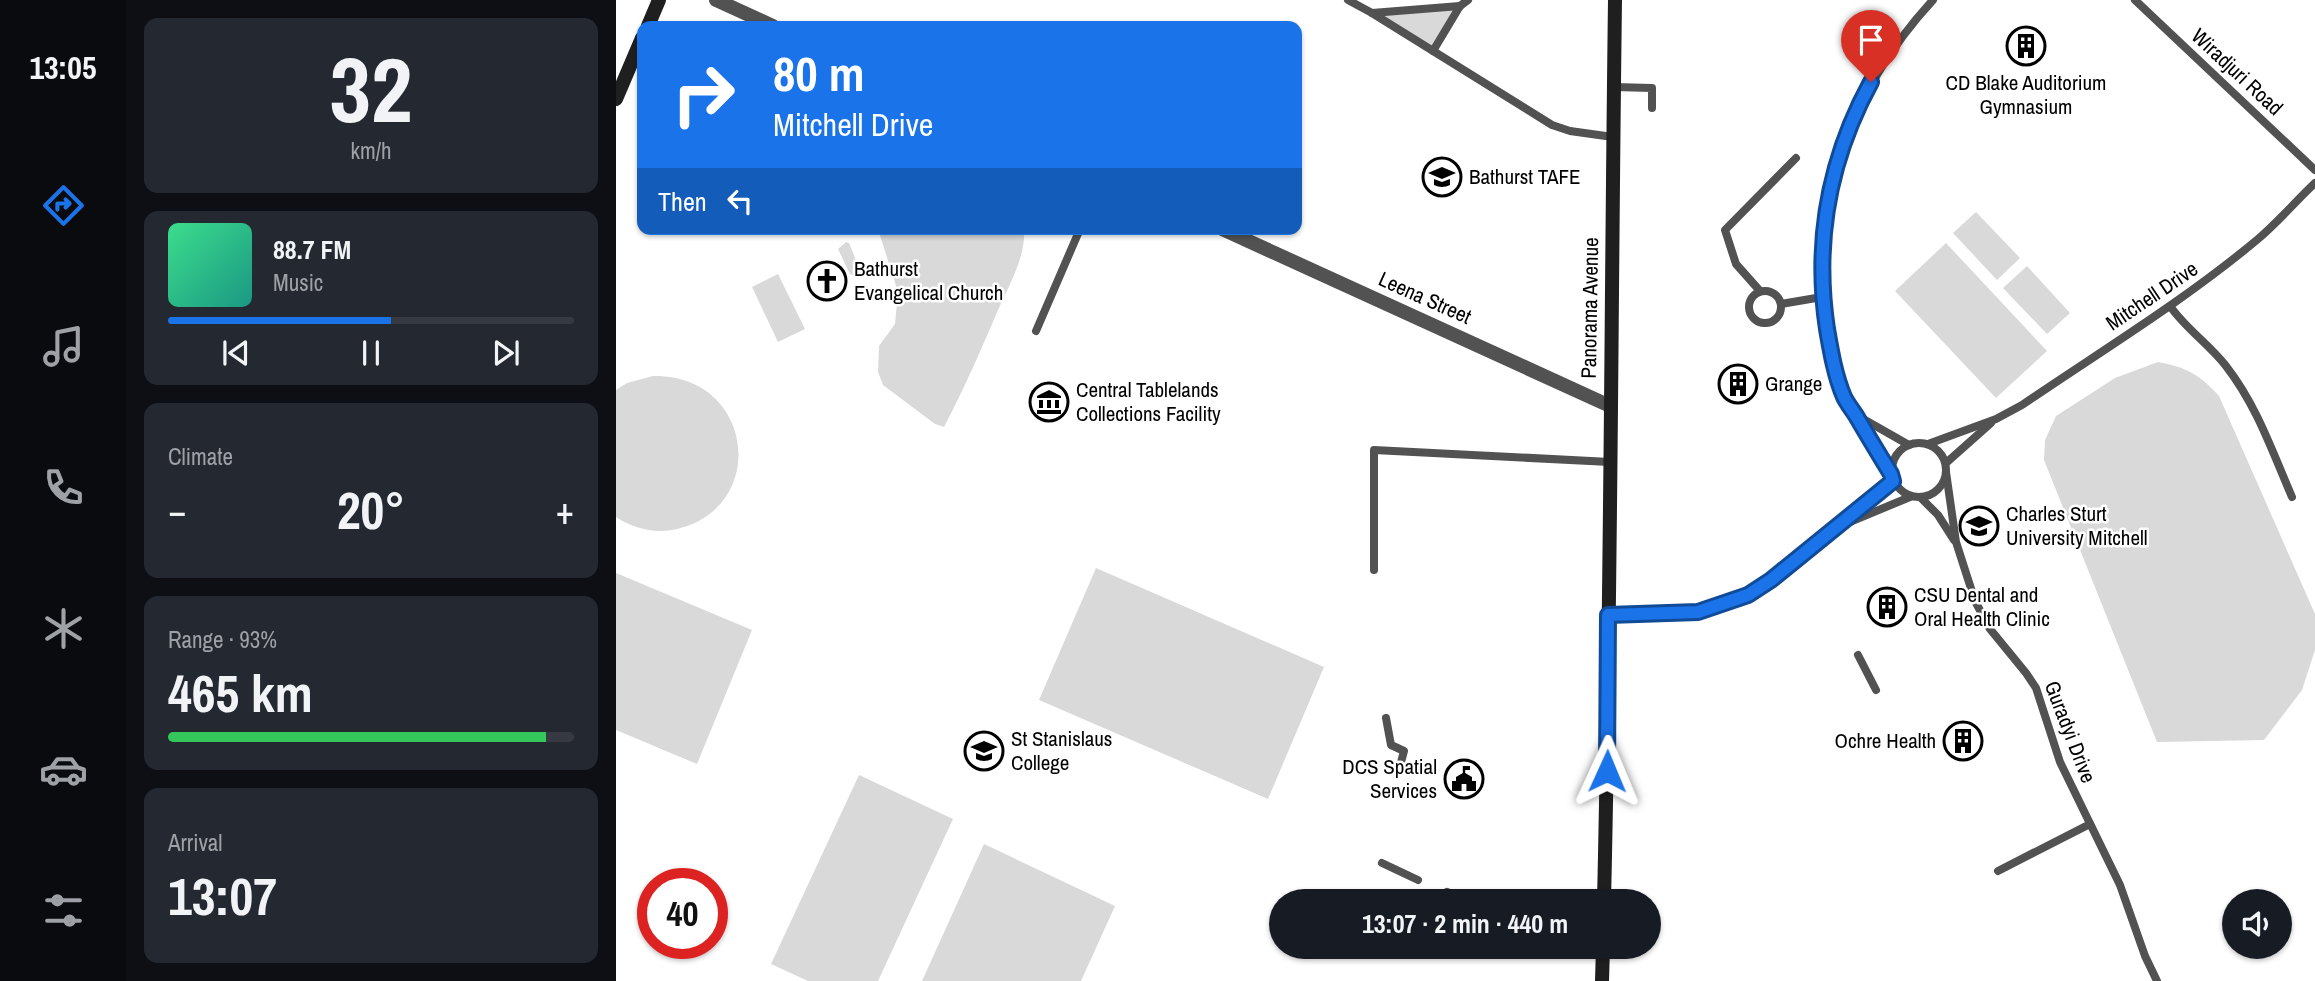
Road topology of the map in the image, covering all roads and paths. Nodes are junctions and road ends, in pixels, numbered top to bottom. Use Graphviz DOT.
graph roads {
  1 [pos="659,0"];
  2 [pos="716,0"];
  3 [pos="1348,0"];
  4 [pos="1468,0"];
  5 [pos="1615,0"];
  6 [pos="1933,0"];
  7 [pos="2135,0"];
  8 [pos="1460,6"];
  9 [pos="1372,13"];
  10 [pos="650,21"];
  11 [pos="762,21"];
  12 [pos="637,50"];
  13 [pos="1433,51"];
  14 [pos="1614,87"];
  15 [pos="616,99"];
  16 [pos="1652,108"];
  17 [pos="1614,137"];
  18 [pos="1796,158"];
  19 [pos="2315,170"];
  20 [pos="2315,183"];
  21 [pos="1077,235"];
  22 [pos="1235,235"];
  23 [pos="1760,291"];
  24 [pos="1822,297"];
  25 [pos="1781,304"];
  26 [pos="2170,306"];
  27 [pos="1036,331"];
  28 [pos="1610,406"];
  29 [pos="1855,414"];
  30 [pos="1996,419"];
  31 [pos="1909,444"];
  32 [pos="1928,444"];
  33 [pos="1610,462"];
  34 [pos="1946,468"];
  35 [pos="1892,477"];
  36 [pos="1910,497"];
  37 [pos="2292,497"];
  38 [pos="1921,498"];
  39 [pos="1836,528"];
  40 [pos="1955,542"];
  41 [pos="1374,570"];
  42 [pos="1608,615"];
  43 [pos="1858,655"];
  44 [pos="1876,690"];
  45 [pos="1386,718"];
  46 [pos="1400,766"];
  47 [pos="2090,824"];
  48 [pos="1382,863"];
  49 [pos="1998,871"];
  50 [pos="1418,880"];
  51 [pos="1604,889"];
  52 [pos="1603,959"];
  53 [pos="1602,981"];
  54 [pos="2157,981"];
  1 -- 10 [label="street"];
  2 -- 11 [label="street"];
  3 -- 9 [label="lane"];
  4 -- 8 [label="lane"];
  5 -- 14 [label="street, Panorama Avenue"];
  6 -- 24 [label="lane"];
  7 -- 19 [label="lane, Wiradjuri Road"];
  8 -- 9 [label="lane"];
  8 -- 13 [label="lane"];
  9 -- 13 [label="lane"];
  12 -- 15 [label="street"];
  13 -- 17 [label="lane"];
  14 -- 16 [label="lane"];
  14 -- 17 [label="street, Panorama Avenue"];
  17 -- 28 [label="street, Panorama Avenue"];
  18 -- 23 [label="lane"];
  20 -- 26 [label="lane, Mitchell Drive"];
  21 -- 27 [label="lane"];
  22 -- 28 [label="street, Leena Street"];
  23 -- 25 [label="lane"];
  23 -- 25 [label="lane"];
  24 -- 25 [label="lane"];
  24 -- 29 [label="lane"];
  26 -- 30 [label="lane, Mitchell Drive"];
  26 -- 37 [label="lane"];
  28 -- 33 [label="street, Panorama Avenue"];
  29 -- 31 [label="lane"];
  29 -- 35 [label="lane"];
  30 -- 32 [label="lane, Mitchell Drive"];
  30 -- 34 [label="lane, Mitchell Drive"];
  31 -- 32 [label="lane"];
  31 -- 35 [label="lane"];
  32 -- 34 [label="lane"];
  33 -- 41 [label="lane"];
  33 -- 42 [label="street, Panorama Avenue"];
  34 -- 38 [label="lane"];
  34 -- 40 [label="lane, Guradyi Drive"];
  35 -- 36 [label="lane"];
  35 -- 39 [label="lane"];
  36 -- 38 [label="lane"];
  36 -- 39 [label="lane"];
  38 -- 40 [label="lane, Guradyi Drive"];
  39 -- 42 [label="lane"];
  40 -- 47 [label="lane, Guradyi Drive"];
  42 -- 51 [label="street, Panorama Avenue"];
  43 -- 44 [label="lane"];
  45 -- 46 [label="lane"];
  47 -- 49 [label="lane"];
  47 -- 54 [label="lane, Guradyi Drive"];
  48 -- 50 [label="lane"];
  52 -- 53 [label="street"];
}
